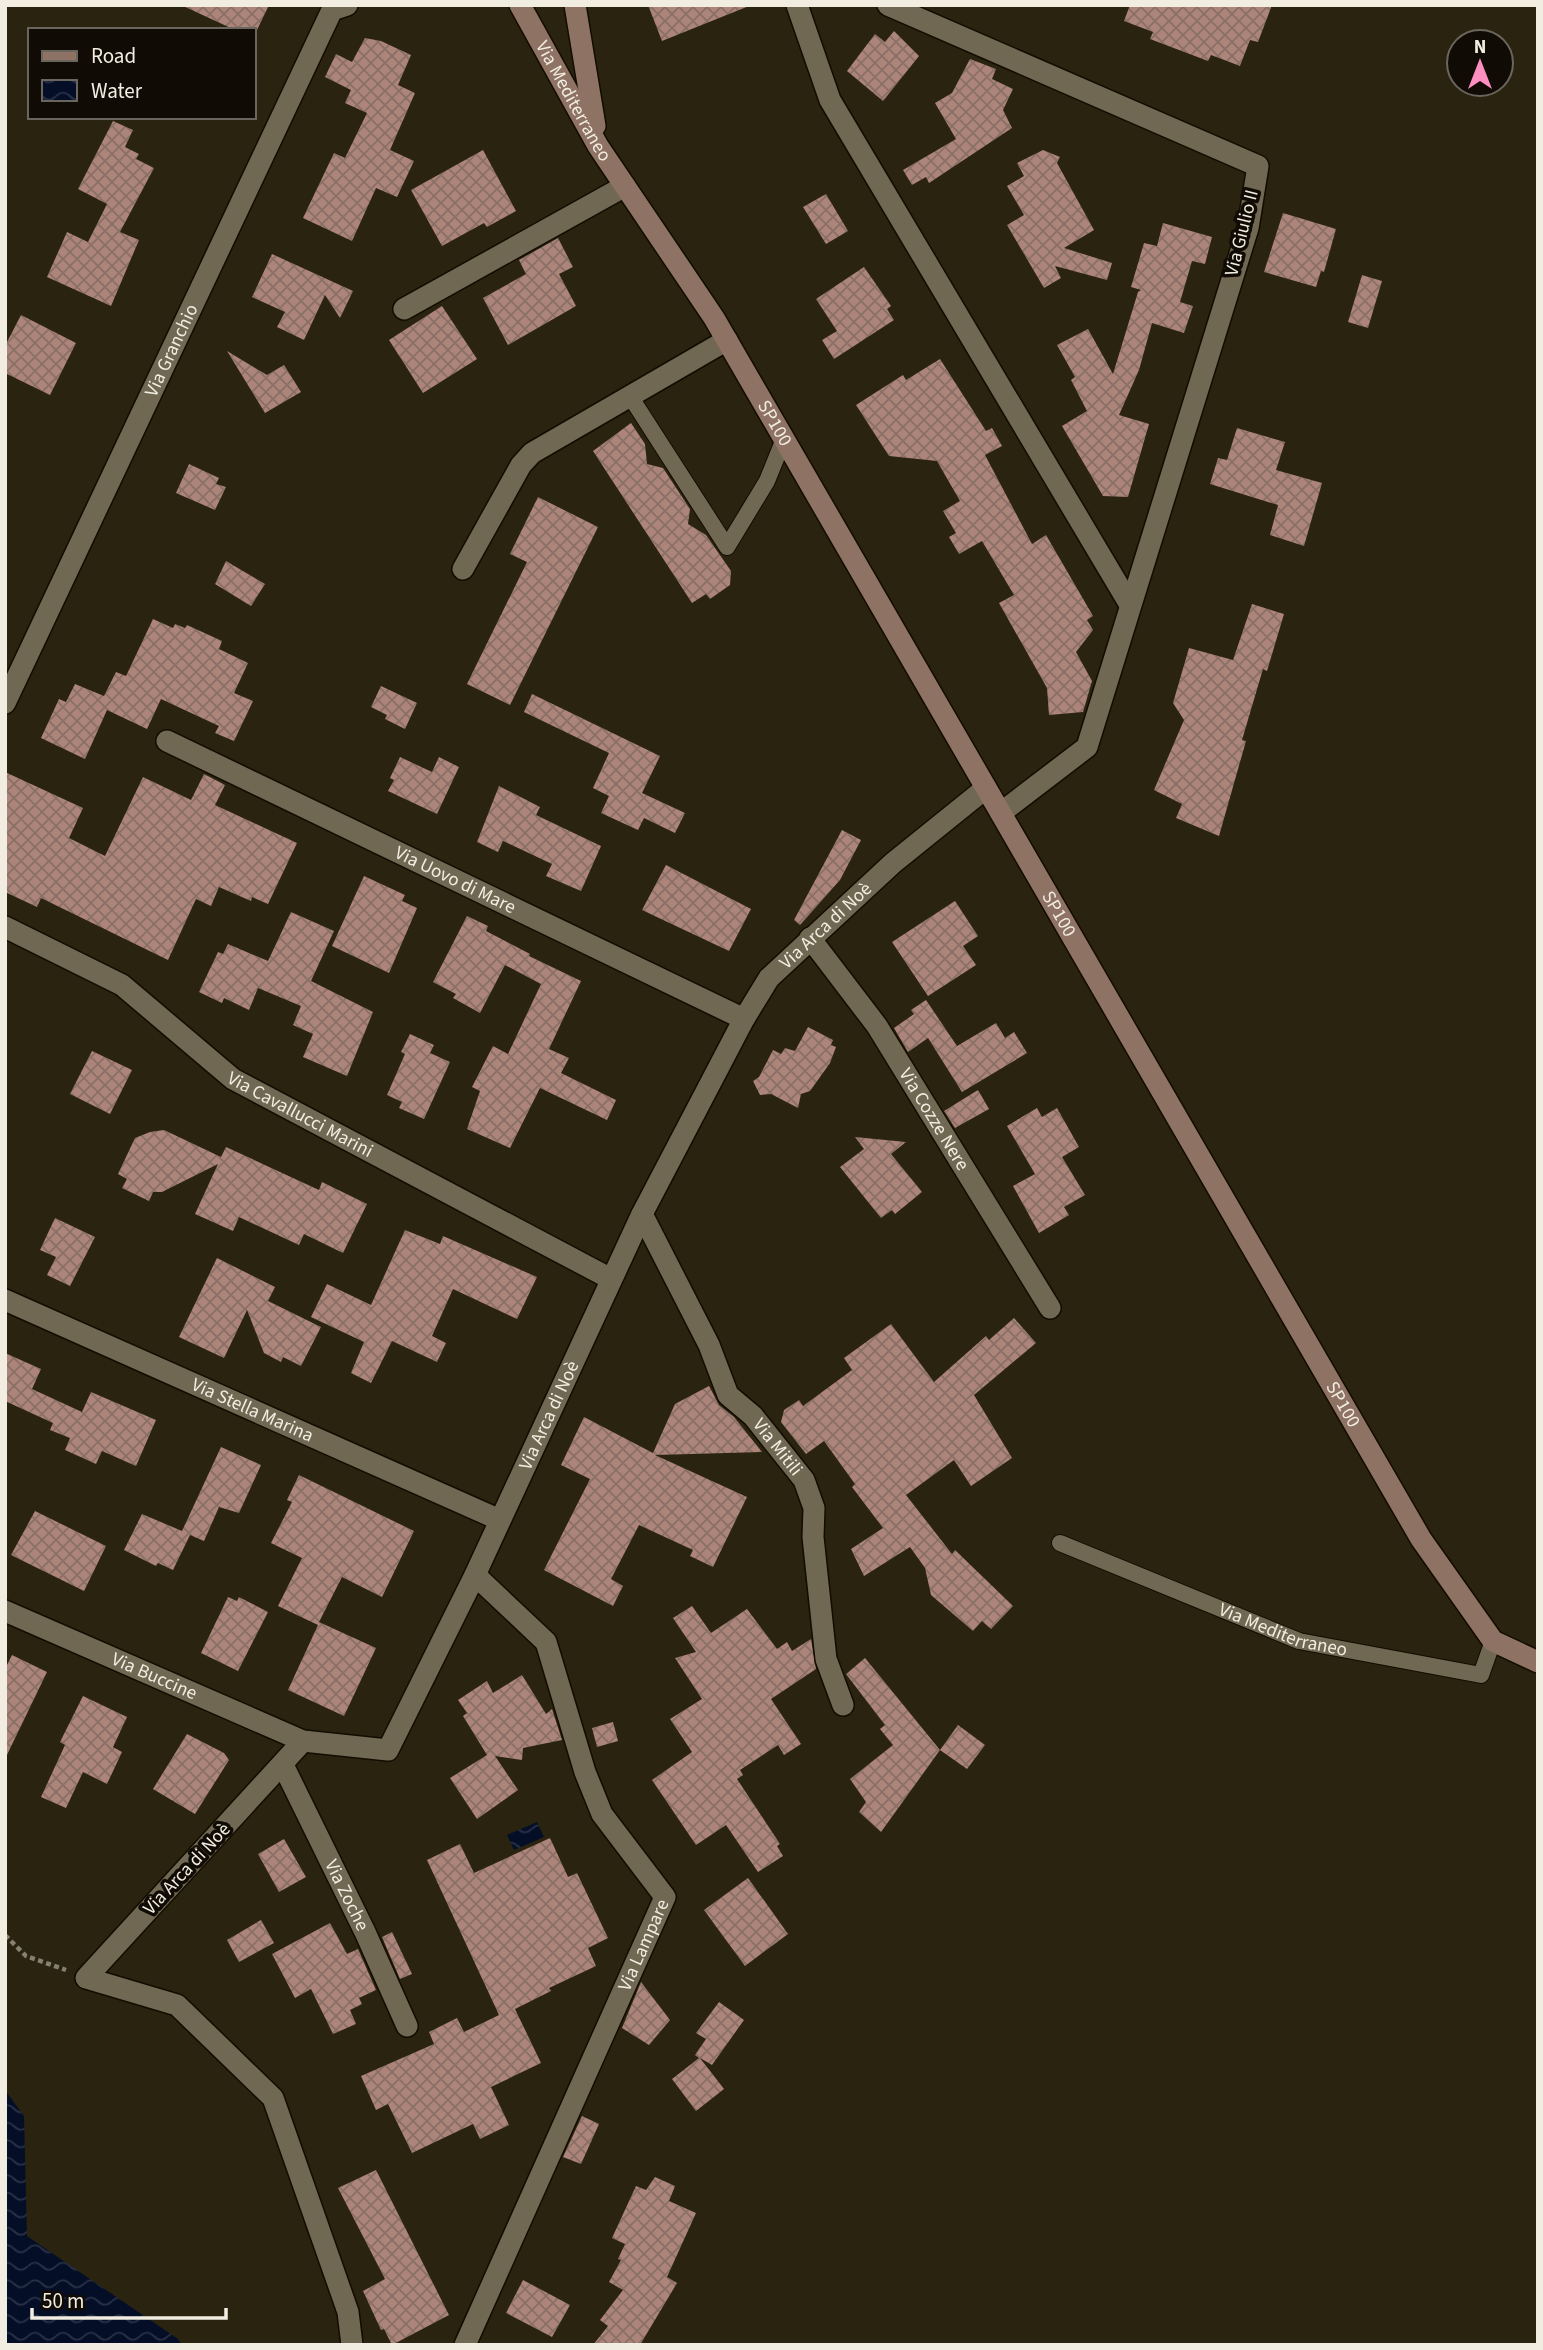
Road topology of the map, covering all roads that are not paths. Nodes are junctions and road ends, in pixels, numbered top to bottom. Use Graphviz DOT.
graph roads {
  1 [pos="347,5"];
  2 [pos="520,5"];
  3 [pos="575,5"];
  4 [pos="797,5"];
  5 [pos="888,5"];
  6 [pos="598,145"];
  7 [pos="625,186"];
  8 [pos="404,309"];
  9 [pos="727,340"];
  10 [pos="631,397"];
  11 [pos="784,439"];
  12 [pos="463,569"];
  13 [pos="1130,605"];
  14 [pos="5,704"];
  15 [pos="167,741"];
  16 [pos="986,788"];
  17 [pos="1002,812"];
  18 [pos="5,927"];
  19 [pos="810,938"];
  20 [pos="744,1019"];
  21 [pos="642,1214"];
  22 [pos="611,1279"];
  23 [pos="5,1300"];
  24 [pos="1050,1308"];
  25 [pos="500,1520"];
  26 [pos="1060,1543"];
  27 [pos="475,1574"];
  28 [pos="5,1611"];
  29 [pos="1493,1641"];
  30 [pos="1538,1662"];
  31 [pos="843,1705"];
  32 [pos="303,1741"];
  33 [pos="283,1765"];
  34 [pos="407,2026"];
  35 [pos="352,2345"];
  36 [pos="465,2345"];
  1 -- 14 [label="street, Via Granchio"];
  2 -- 6 [label="main road, Via Mediterraneo"];
  3 -- 6 [label="main road, Via Mediterraneo"];
  4 -- 13 [label="street"];
  5 -- 13 [label="street, Via Giulio II"];
  6 -- 7 [label="main road, SP100 / SP100"];
  7 -- 8 [label="street"];
  7 -- 9 [label="main road, SP100 / SP100"];
  9 -- 10 [label="street"];
  9 -- 11 [label="main road, SP100 / SP100"];
  10 -- 11 [label="lane"];
  10 -- 12 [label="street"];
  11 -- 16 [label="main road, SP100 / SP100"];
  13 -- 17 [label="street, Via Giulio II"];
  15 -- 20 [label="street, Via Uovo di Mare"];
  16 -- 17 [label="main road, SP100 / SP100"];
  16 -- 19 [label="street, Via Arca di Noè"];
  17 -- 29 [label="main road, SP100 / SP100"];
  18 -- 22 [label="street, Via Cavallucci Marini"];
  19 -- 20 [label="street, Via Arca di Noè"];
  19 -- 24 [label="street, Via Cozze Nere"];
  20 -- 21 [label="street, Via Arca di Noè"];
  21 -- 22 [label="street, Via Arca di Noè"];
  21 -- 31 [label="street, Via Mitili"];
  22 -- 25 [label="street, Via Arca di Noè"];
  23 -- 25 [label="street, Via Stella Marina"];
  25 -- 27 [label="street, Via Arca di Noè"];
  26 -- 29 [label="lane, Via Mediterraneo"];
  27 -- 32 [label="street, Via Arca di Noè"];
  27 -- 36 [label="street, Via Lampare"];
  28 -- 32 [label="street, Via Buccine"];
  29 -- 30 [label="main road, SP100 / SP100"];
  32 -- 33 [label="street, Via Arca di Noè"];
  33 -- 34 [label="street, Via Zoche"];
  33 -- 35 [label="street, Via Arca di Noè"];
}
